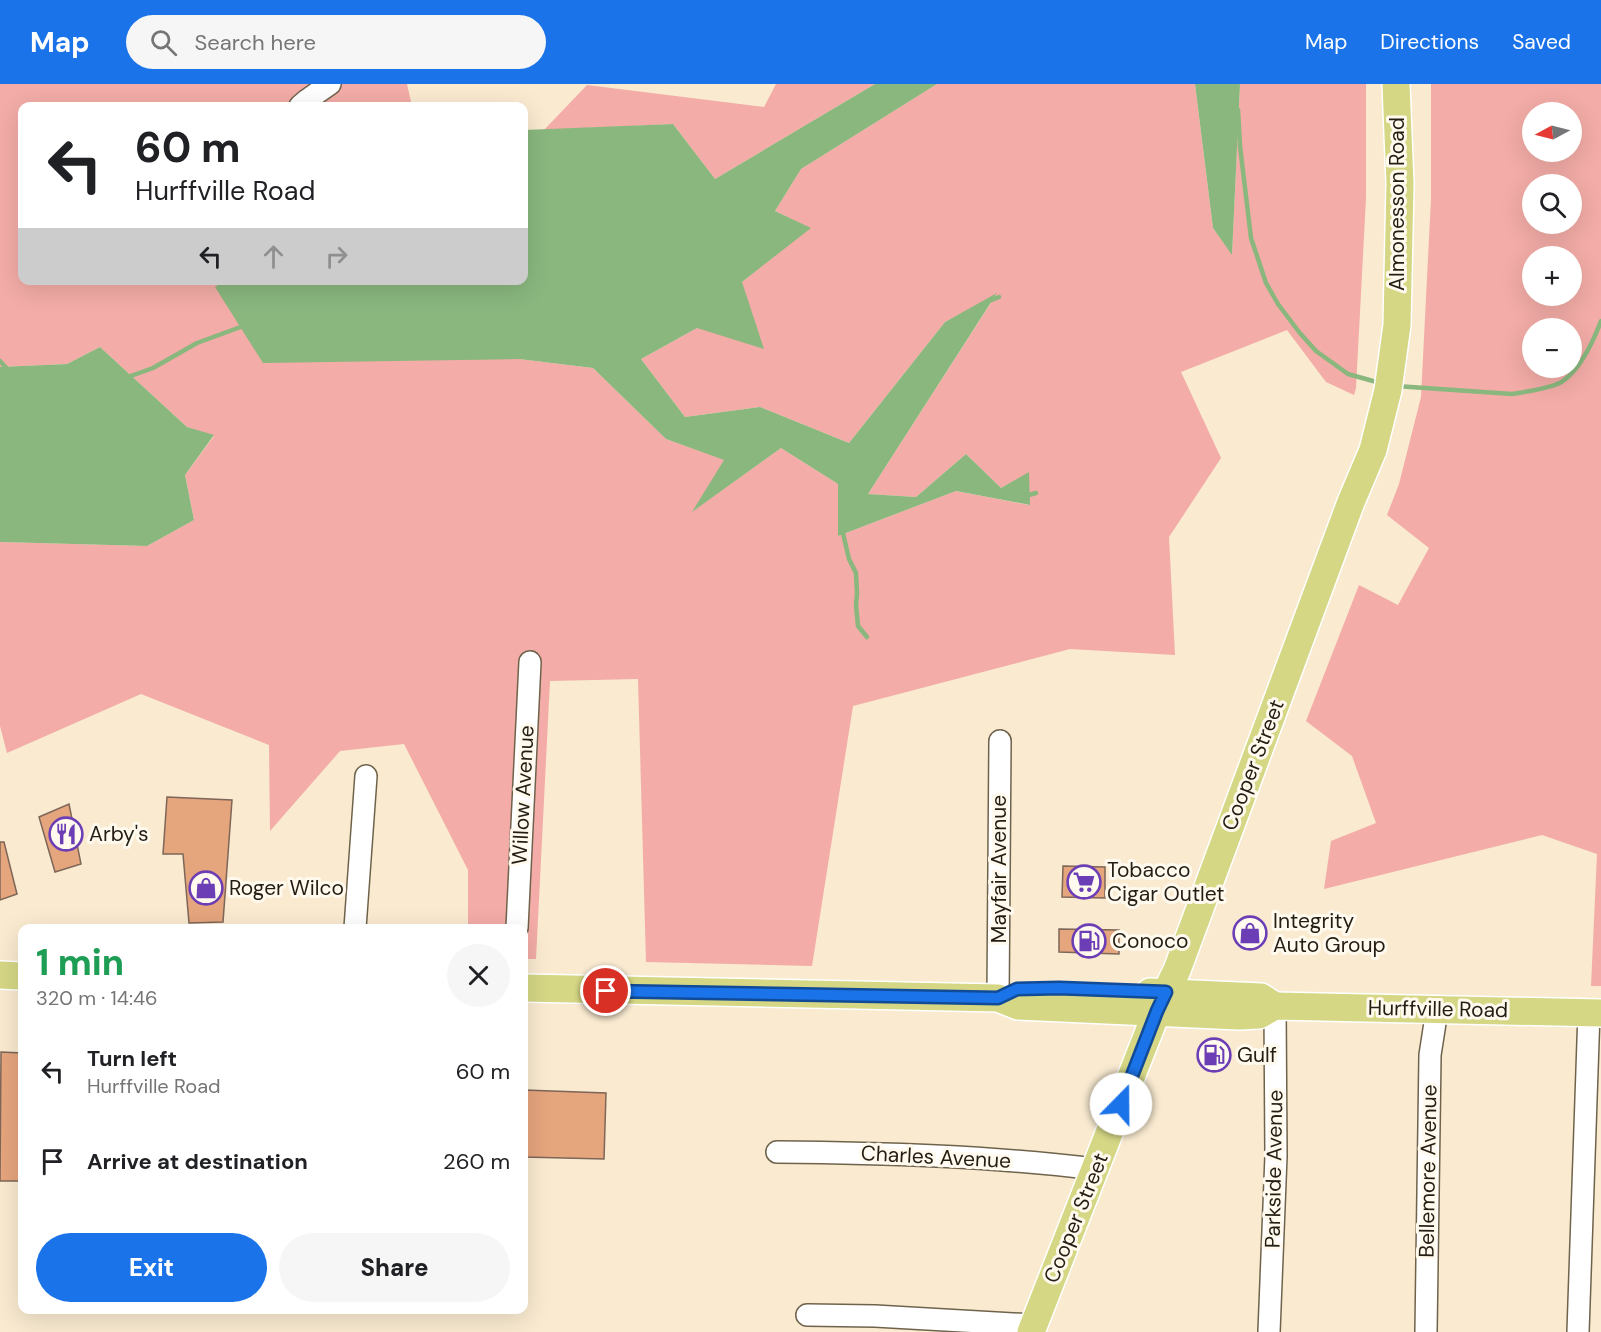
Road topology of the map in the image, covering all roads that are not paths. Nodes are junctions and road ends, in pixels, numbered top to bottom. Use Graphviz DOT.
graph roads {
  1 [pos="330,84"];
  2 [pos="1396,84"];
  3 [pos="305,102"];
  4 [pos="1397,325"];
  5 [pos="530,662"];
  6 [pos="1000,741"];
  7 [pos="366,776"];
  8 [pos="355,924"];
  9 [pos="517,924"];
  10 [pos="0,975"];
  11 [pos="18,976"];
  12 [pos="528,988"];
  13 [pos="998,998"];
  14 [pos="1162,1002"];
  15 [pos="1275,1006"];
  16 [pos="1437,1010"];
  17 [pos="1595,1013"];
  18 [pos="777,1152"];
  19 [pos="1095,1169"];
  20 [pos="807,1315"];
  21 [pos="1032,1329"];
  22 [pos="1269,1332"];
  23 [pos="1426,1332"];
  24 [pos="1578,1332"];
  1 -- 3 [label="street"];
  2 -- 4 [label="main road, Almonesson Road"];
  4 -- 14 [label="main road, Cooper Street"];
  5 -- 9 [label="street, Willow Avenue"];
  6 -- 13 [label="street, Mayfair Avenue"];
  7 -- 8 [label="street"];
  10 -- 11 [label="main road"];
  12 -- 13 [label="main road, Hurffville Road"];
  13 -- 14 [label="main road, Hurffville Road"];
  14 -- 15 [label="main road, Hurffville Road"];
  14 -- 19 [label="main road, Cooper Street"];
  15 -- 16 [label="main road, Hurffville Road"];
  15 -- 22 [label="street, Parkside Avenue"];
  16 -- 17 [label="main road, Hurffville Road"];
  16 -- 23 [label="street, Bellemore Avenue"];
  17 -- 24 [label="street"];
  18 -- 19 [label="street, Charles Avenue"];
  19 -- 21 [label="main road, Cooper Street"];
  20 -- 21 [label="street"];
}
